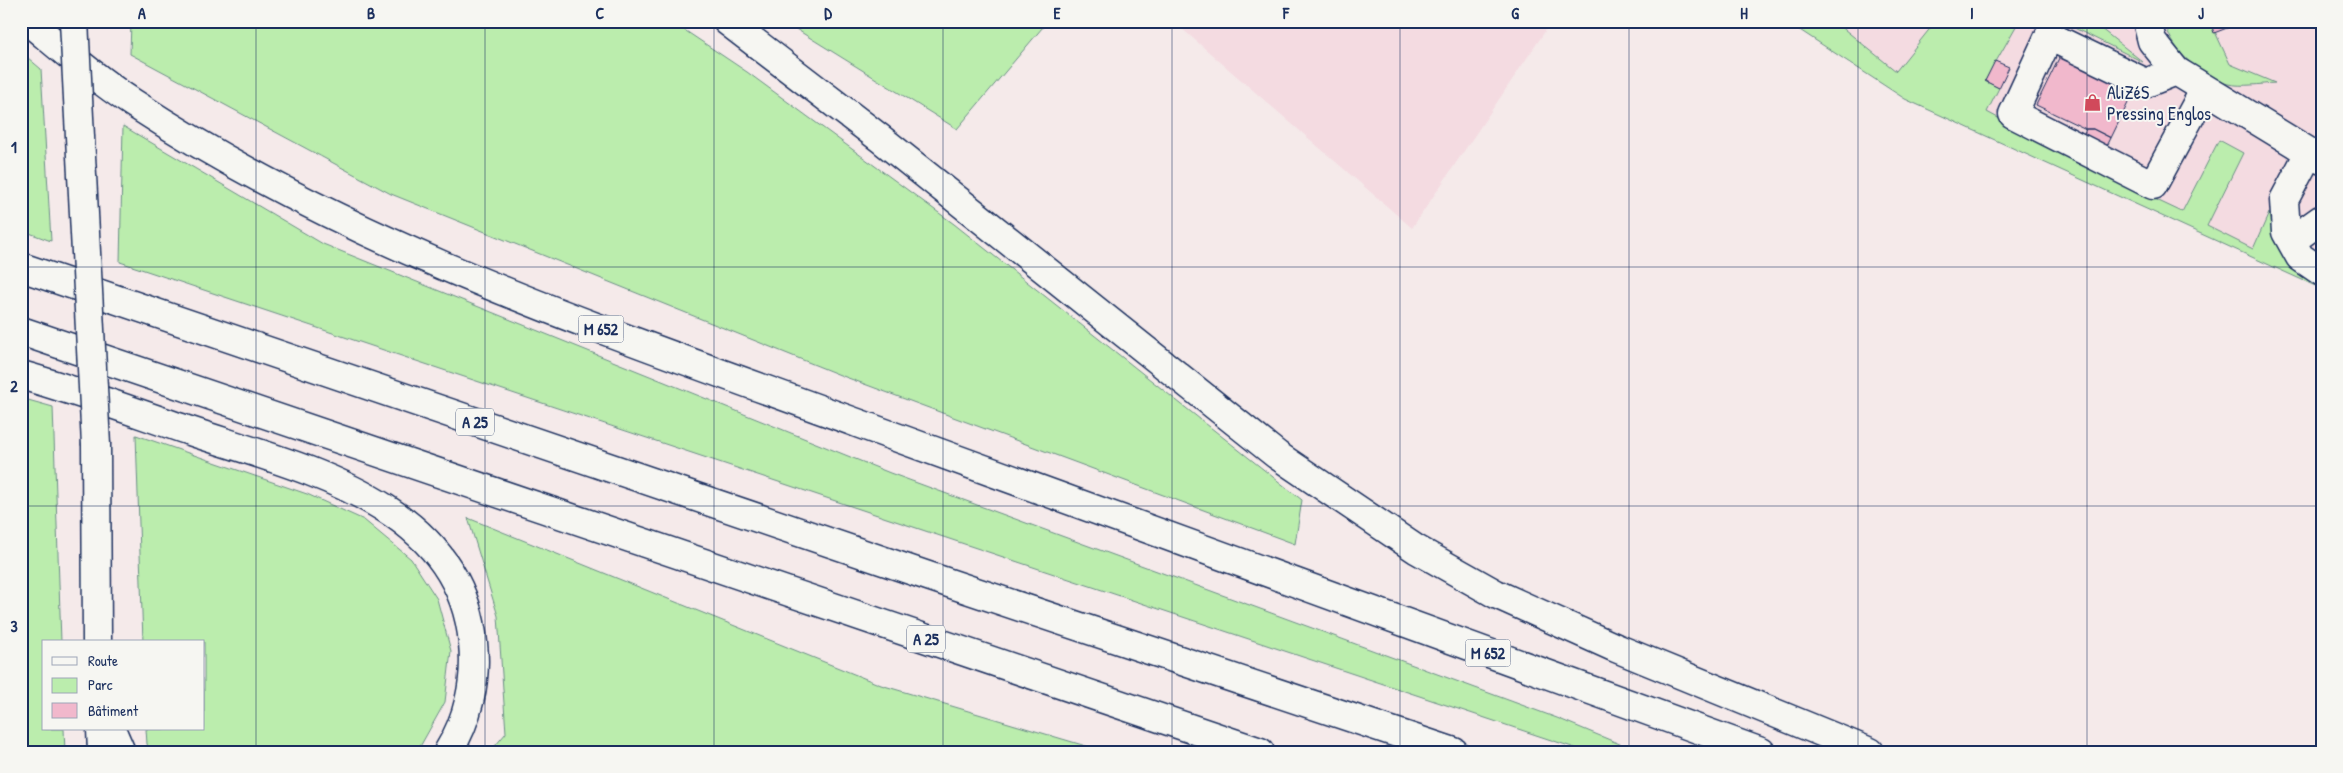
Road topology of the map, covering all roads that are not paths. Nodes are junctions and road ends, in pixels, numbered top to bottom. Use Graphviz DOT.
graph roads {
  1 [pos="28,21"];
  2 [pos="74,21"];
  3 [pos="727,21"];
  4 [pos="2147,21"];
  5 [pos="2176,71"];
  6 [pos="2205,89"];
  7 [pos="2315,156"];
  8 [pos="2322,220"];
  9 [pos="2291,241"];
  10 [pos="21,267"];
  11 [pos="2322,272"];
  12 [pos="21,331"];
  13 [pos="21,375"];
  14 [pos="98,640"];
  15 [pos="101,730"];
  16 [pos="110,730"];
  17 [pos="102,752"];
  18 [pos="121,752"];
  19 [pos="448,752"];
  20 [pos="1260,752"];
  21 [pos="1454,752"];
  22 [pos="1761,752"];
  23 [pos="1870,752"];
  1 -- 22 [label="main road, M 652"];
  2 -- 14 [label="main road, bridge"];
  3 -- 23 [label="main road"];
  4 -- 5 [label="main road"];
  5 -- 6 [label="main road"];
  5 -- 6 [label="main road"];
  6 -- 7 [label="main road"];
  7 -- 9 [label="main road"];
  8 -- 9 [label="main road"];
  9 -- 11 [label="main road"];
  10 -- 21 [label="main road, A 25"];
  12 -- 20 [label="main road, A 25"];
  13 -- 19 [label="main road"];
  15 -- 17 [label="main road"];
  16 -- 18 [label="main road"];
}
